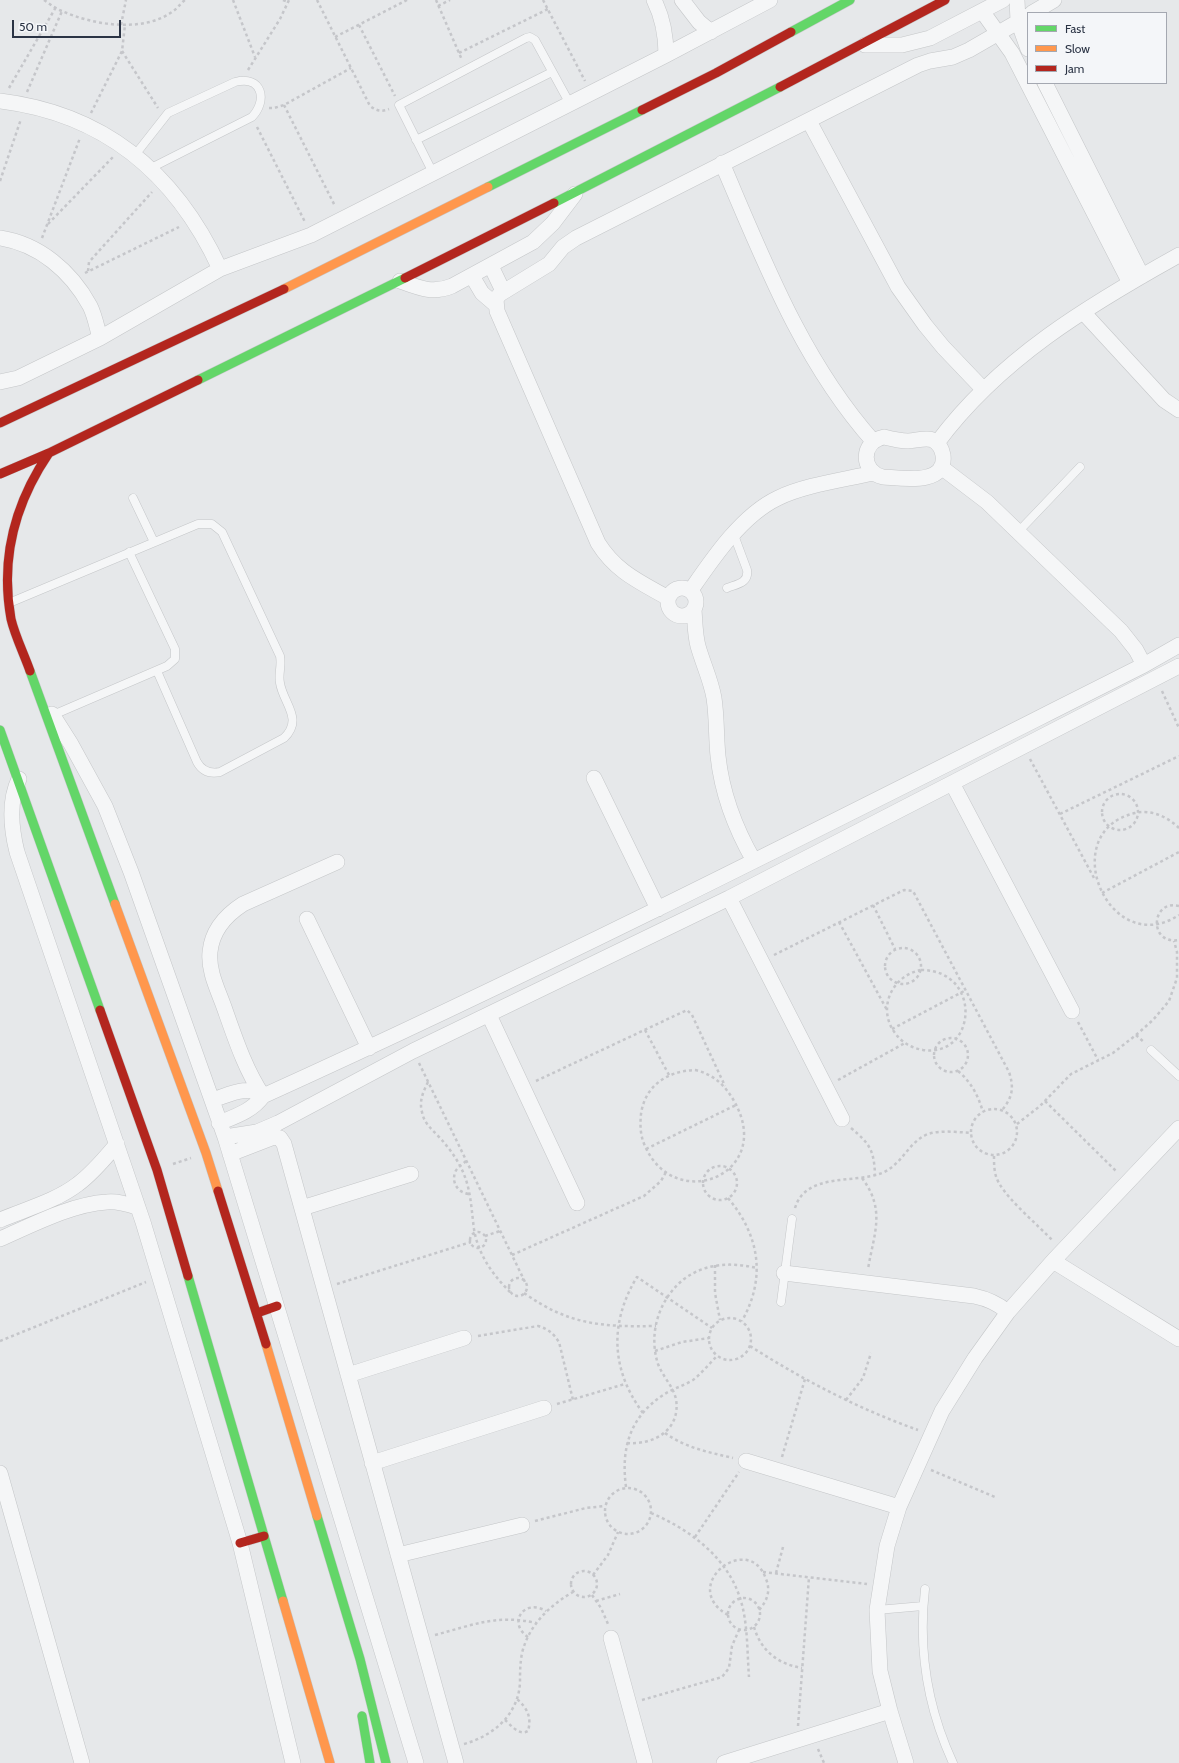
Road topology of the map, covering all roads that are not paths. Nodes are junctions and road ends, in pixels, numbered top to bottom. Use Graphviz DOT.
graph roads {
  1 [pos="654,0"];
  2 [pos="682,0"];
  3 [pos="770,0"];
  4 [pos="850,0"];
  5 [pos="945,0"];
  6 [pos="1003,0"];
  7 [pos="1017,0"];
  8 [pos="1054,0"];
  9 [pos="982,11"];
  10 [pos="1034,12"];
  11 [pos="1023,18"];
  12 [pos="710,32"];
  13 [pos="998,32"];
  14 [pos="862,45"];
  15 [pos="1027,47"];
  16 [pos="1012,53"];
  17 [pos="666,55"];
  18 [pos="552,72"];
  19 [pos="1027,80"];
  20 [pos="1029,84"];
  21 [pos="1045,84"];
  22 [pos="0,101"];
  23 [pos="570,104"];
  24 [pos="809,121"];
  25 [pos="416,140"];
  26 [pos="129,151"];
  27 [pos="722,164"];
  28 [pos="150,168"];
  29 [pos="433,174"];
  30 [pos="578,190"];
  31 [pos="0,238"];
  32 [pos="1179,255"];
  33 [pos="491,266"];
  34 [pos="220,269"];
  35 [pos="472,276"];
  36 [pos="1136,279"];
  37 [pos="400,281"];
  38 [pos="503,291"];
  39 [pos="496,305"];
  40 [pos="1083,312"];
  41 [pos="100,338"];
  42 [pos="0,382"];
  43 [pos="983,389"];
  44 [pos="1179,410"];
  45 [pos="0,423"];
  46 [pos="873,441"];
  47 [pos="937,443"];
  48 [pos="49,452"];
  49 [pos="941,467"];
  50 [pos="1080,467"];
  51 [pos="873,473"];
  52 [pos="0,474"];
  53 [pos="133,498"];
  54 [pos="1018,532"];
  55 [pos="734,535"];
  56 [pos="154,542"];
  57 [pos="129,552"];
  58 [pos="727,588"];
  59 [pos="0,590"];
  60 [pos="691,590"];
  61 [pos="668,598"];
  62 [pos="7,600"];
  63 [pos="694,610"];
  64 [pos="674,613"];
  65 [pos="698,646"];
  66 [pos="1179,646"];
  67 [pos="1144,665"];
  68 [pos="1179,666"];
  69 [pos="156,670"];
  70 [pos="35,686"];
  71 [pos="53,715"];
  72 [pos="0,730"];
  73 [pos="594,778"];
  74 [pos="19,779"];
  75 [pos="952,783"];
  76 [pos="754,861"];
  77 [pos="337,862"];
  78 [pos="729,898"];
  79 [pos="658,909"];
  80 [pos="307,919"];
  81 [pos="1072,1011"];
  82 [pos="489,1015"];
  83 [pos="369,1048"];
  84 [pos="1151,1050"];
  85 [pos="1179,1076"];
  86 [pos="263,1096"];
  87 [pos="212,1100"];
  88 [pos="842,1119"];
  89 [pos="219,1123"];
  90 [pos="1179,1128"];
  91 [pos="225,1137"];
  92 [pos="117,1144"];
  93 [pos="230,1154"];
  94 [pos="411,1174"];
  95 [pos="577,1203"];
  96 [pos="137,1207"];
  97 [pos="302,1208"];
  98 [pos="792,1219"];
  99 [pos="0,1220"];
  100 [pos="0,1239"];
  101 [pos="1058,1256"];
  102 [pos="784,1273"];
  103 [pos="780,1302"];
  104 [pos="277,1306"];
  105 [pos="1008,1312"];
  106 [pos="257,1313"];
  107 [pos="464,1338"];
  108 [pos="1179,1339"];
  109 [pos="348,1375"];
  110 [pos="544,1408"];
  111 [pos="746,1461"];
  112 [pos="372,1463"];
  113 [pos="0,1473"];
  114 [pos="899,1507"];
  115 [pos="522,1525"];
  116 [pos="264,1536"];
  117 [pos="240,1544"];
  118 [pos="398,1555"];
  119 [pos="925,1589"];
  120 [pos="923,1606"];
  121 [pos="877,1610"];
  122 [pos="611,1638"];
  123 [pos="360,1660"];
  124 [pos="890,1711"];
  125 [pos="82,1763"];
  126 [pos="293,1763"];
  127 [pos="330,1763"];
  128 [pos="370,1763"];
  129 [pos="386,1763"];
  130 [pos="416,1763"];
  131 [pos="456,1763"];
  132 [pos="645,1763"];
  133 [pos="724,1763"];
  134 [pos="906,1763"];
  135 [pos="952,1763"];
  1 -- 17 [label="street"];
  2 -- 12 [label="street"];
  3 -- 12 [label="street"];
  4 -- 45 [label="main road"];
  5 -- 14 [label="main road"];
  6 -- 9 [label="street"];
  7 -- 11 [label="street"];
  8 -- 10 [label="street"];
  9 -- 13 [label="street"];
  9 -- 14 [label="street"];
  11 -- 13 [label="street"];
  11 -- 15 [label="street"];
  12 -- 17 [label="street"];
  13 -- 16 [label="street"];
  13 -- 24 [label="street"];
  14 -- 30 [label="main road"];
  15 -- 16 [label="street"];
  16 -- 19 [label="street"];
  17 -- 23 [label="street"];
  18 -- 23 [label="lane"];
  18 -- 25 [label="lane"];
  18 -- 25 [label="lane"];
  20 -- 36 [label="street"];
  21 -- 36 [label="street"];
  22 -- 26 [label="street"];
  23 -- 29 [label="street"];
  24 -- 27 [label="street"];
  24 -- 43 [label="street"];
  25 -- 29 [label="lane"];
  26 -- 28 [label="street"];
  26 -- 28 [label="lane"];
  27 -- 38 [label="street"];
  27 -- 46 [label="street"];
  28 -- 34 [label="street"];
  29 -- 34 [label="street"];
  30 -- 33 [label="street"];
  30 -- 37 [label="main road"];
  31 -- 41 [label="street"];
  32 -- 36 [label="street"];
  33 -- 35 [label="street"];
  33 -- 38 [label="street"];
  34 -- 41 [label="street"];
  35 -- 37 [label="street"];
  35 -- 39 [label="street"];
  36 -- 40 [label="street"];
  37 -- 48 [label="main road"];
  38 -- 39 [label="street"];
  39 -- 61 [label="street"];
  40 -- 43 [label="street"];
  40 -- 44 [label="street"];
  41 -- 42 [label="street"];
  43 -- 47 [label="street"];
  46 -- 47 [label="street"];
  46 -- 51 [label="street"];
  47 -- 49 [label="street"];
  48 -- 52 [label="main road"];
  48 -- 62 [label="main road"];
  49 -- 51 [label="street"];
  49 -- 54 [label="street"];
  50 -- 54 [label="lane"];
  51 -- 55 [label="street"];
  53 -- 56 [label="lane"];
  54 -- 67 [label="street"];
  55 -- 58 [label="lane"];
  55 -- 60 [label="street"];
  56 -- 57 [label="lane"];
  56 -- 69 [label="lane"];
  57 -- 62 [label="lane"];
  57 -- 69 [label="lane"];
  59 -- 62 [label="main road"];
  60 -- 61 [label="street"];
  60 -- 63 [label="street"];
  61 -- 64 [label="street"];
  62 -- 70 [label="main road"];
  63 -- 64 [label="street"];
  63 -- 65 [label="street"];
  64 -- 65 [label="street"];
  65 -- 76 [label="street"];
  66 -- 67 [label="street"];
  67 -- 76 [label="street"];
  68 -- 75 [label="street"];
  69 -- 71 [label="lane"];
  70 -- 71 [label="street"];
  70 -- 106 [label="main road"];
  71 -- 87 [label="street"];
  72 -- 74 [label="main road"];
  73 -- 79 [label="street"];
  74 -- 92 [label="street"];
  74 -- 116 [label="main road"];
  75 -- 78 [label="street"];
  75 -- 81 [label="street"];
  76 -- 79 [label="street"];
  77 -- 86 [label="street"];
  78 -- 82 [label="street"];
  78 -- 88 [label="street"];
  79 -- 83 [label="street"];
  80 -- 83 [label="street"];
  82 -- 91 [label="street"];
  82 -- 95 [label="street"];
  83 -- 86 [label="street"];
  84 -- 85 [label="lane"];
  86 -- 87 [label="street"];
  86 -- 89 [label="street"];
  87 -- 89 [label="street"];
  89 -- 91 [label="street"];
  90 -- 101 [label="street"];
  91 -- 93 [label="street"];
  92 -- 96 [label="street"];
  92 -- 99 [label="street"];
  93 -- 97 [label="street"];
  93 -- 104 [label="street"];
  94 -- 97 [label="street"];
  96 -- 100 [label="street"];
  96 -- 117 [label="street"];
  97 -- 109 [label="street"];
  98 -- 102 [label="lane"];
  101 -- 105 [label="street"];
  101 -- 108 [label="street"];
  102 -- 103 [label="lane"];
  102 -- 105 [label="street"];
  104 -- 106 [label="main road"];
  104 -- 130 [label="street"];
  105 -- 114 [label="street"];
  106 -- 123 [label="main road"];
  107 -- 109 [label="street"];
  109 -- 112 [label="street"];
  110 -- 112 [label="street"];
  111 -- 114 [label="street"];
  112 -- 118 [label="street"];
  113 -- 125 [label="street"];
  114 -- 121 [label="street"];
  115 -- 118 [label="street"];
  116 -- 117 [label="main road"];
  116 -- 127 [label="main road"];
  117 -- 126 [label="street"];
  118 -- 131 [label="street"];
  119 -- 120 [label="lane"];
  120 -- 121 [label="lane"];
  120 -- 135 [label="lane"];
  121 -- 124 [label="street"];
  122 -- 132 [label="street"];
  123 -- 128 [label="main road"];
  123 -- 129 [label="main road"];
  124 -- 133 [label="street"];
  124 -- 134 [label="street"];
}
